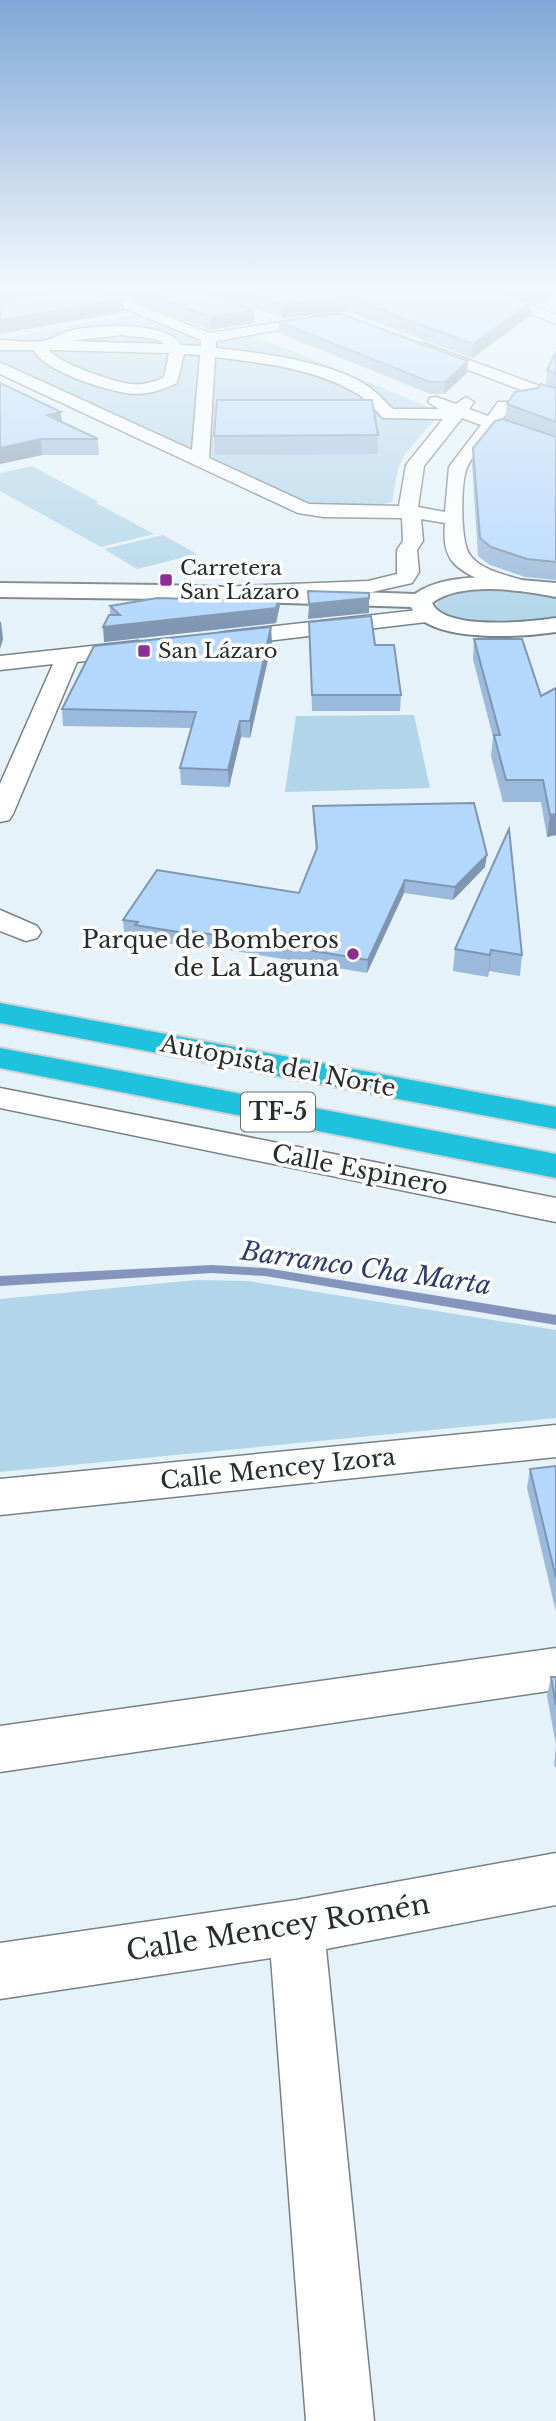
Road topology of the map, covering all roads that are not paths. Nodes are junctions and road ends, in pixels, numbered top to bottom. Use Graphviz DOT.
graph roads {
  1 [pos="77,404"];
  2 [pos="204,404"];
  3 [pos="382,404"];
  4 [pos="439,404"];
  5 [pos="464,404"];
  6 [pos="506,404"];
  7 [pos="457,412"];
  8 [pos="490,424"];
  9 [pos="556,448"];
  10 [pos="200,461"];
  11 [pos="409,512"];
  12 [pos="454,520"];
  13 [pos="413,541"];
  14 [pos="521,586"];
  15 [pos="0,590"];
  16 [pos="556,590"];
  17 [pos="218,594"];
  18 [pos="427,602"];
  19 [pos="556,625"];
  20 [pos="460,627"];
  21 [pos="278,633"];
  22 [pos="206,640"];
  23 [pos="157,646"];
  24 [pos="68,655"];
  25 [pos="0,663"];
  26 [pos="0,814"];
  27 [pos="0,1013"];
  28 [pos="0,1058"];
  29 [pos="0,1098"];
  30 [pos="556,1118"];
  31 [pos="556,1166"];
  32 [pos="556,1210"];
  33 [pos="556,1441"];
  34 [pos="0,1497"];
  35 [pos="556,1669"];
  36 [pos="0,1749"];
  37 [pos="556,1879"];
  38 [pos="296,1927"];
  39 [pos="0,1971"];
  40 [pos="340,2421"];
  1 -- 10 [label="street"];
  2 -- 10 [label="street"];
  3 -- 7 [label="street"];
  4 -- 7 [label="street"];
  5 -- 7 [label="street"];
  6 -- 8 [label="street"];
  7 -- 8 [label="street"];
  7 -- 11 [label="street"];
  8 -- 9 [label="street"];
  8 -- 12 [label="street"];
  10 -- 11 [label="street"];
  11 -- 12 [label="street"];
  11 -- 13 [label="street"];
  12 -- 14 [label="street"];
  13 -- 17 [label="street"];
  13 -- 18 [label="street"];
  14 -- 16 [label="main road"];
  14 -- 18 [label="main road"];
  15 -- 17 [label="main road"];
  17 -- 18 [label="main road"];
  18 -- 20 [label="main road"];
  18 -- 21 [label="street"];
  19 -- 20 [label="main road"];
  20 -- 21 [label="street"];
  21 -- 22 [label="street"];
  23 -- 24 [label="street"];
  24 -- 25 [label="street"];
  24 -- 26 [label="street"];
  27 -- 30 [label="highway, Autopista del Norte / TF-5"];
  28 -- 31 [label="highway, Autopista del Norte / TF-5"];
  29 -- 32 [label="street, Calle Espinero"];
  33 -- 34 [label="street, Calle Mencey Izora"];
  35 -- 36 [label="street"];
  37 -- 38 [label="street, Calle Mencey Romén"];
  38 -- 39 [label="street, Calle Mencey Romén"];
  38 -- 40 [label="street"];
}
